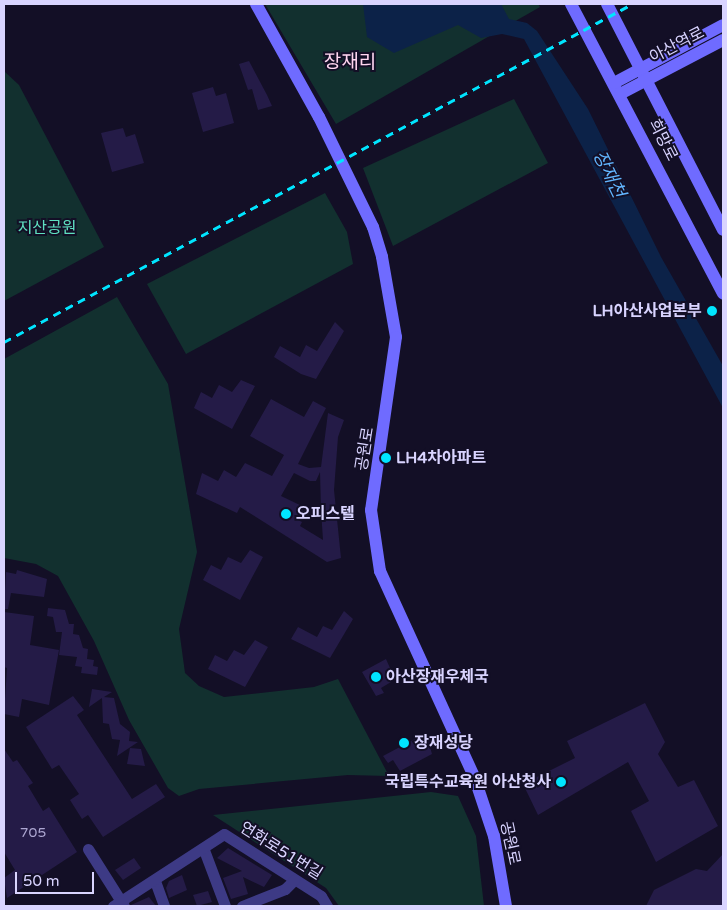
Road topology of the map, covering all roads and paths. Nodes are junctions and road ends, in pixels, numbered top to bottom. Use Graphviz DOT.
graph roads {
  1 [pos="256,4"];
  2 [pos="571,4"];
  3 [pos="607,4"];
  4 [pos="723,25"];
  5 [pos="723,40"];
  6 [pos="638,67"];
  7 [pos="646,79"];
  8 [pos="617,88"];
  9 [pos="723,230"];
  10 [pos="723,293"];
  11 [pos="88,849"];
  12 [pos="204,850"];
  13 [pos="294,880"];
  14 [pos="155,881"];
  15 [pos="120,904"];
  16 [pos="164,906"];
  17 [pos="225,906"];
  18 [pos="242,906"];
  19 [pos="327,906"];
  20 [pos="506,906"];
  1 -- 20 [label="street, 공원로"];
  2 -- 8 [label="street, 희망로"];
  3 -- 6 [label="street, 희망로"];
  4 -- 6 [label="street, 아산역로"];
  5 -- 7 [label="street, 아산역로"];
  6 -- 7 [label="street, 희망로"];
  6 -- 8 [label="street, 아산역로"];
  7 -- 8 [label="street, 아산역로"];
  7 -- 9 [label="street, 희망로"];
  8 -- 10 [label="street, 희망로"];
  11 -- 15 [label="street"];
  12 -- 13 [label="street, 연화로51번길"];
  12 -- 14 [label="street, 연화로51번길"];
  12 -- 17 [label="street"];
  13 -- 18 [label="street"];
  13 -- 19 [label="street, 연화로51번길"];
  14 -- 15 [label="street, 연화로51번길"];
  14 -- 16 [label="street"];
}
